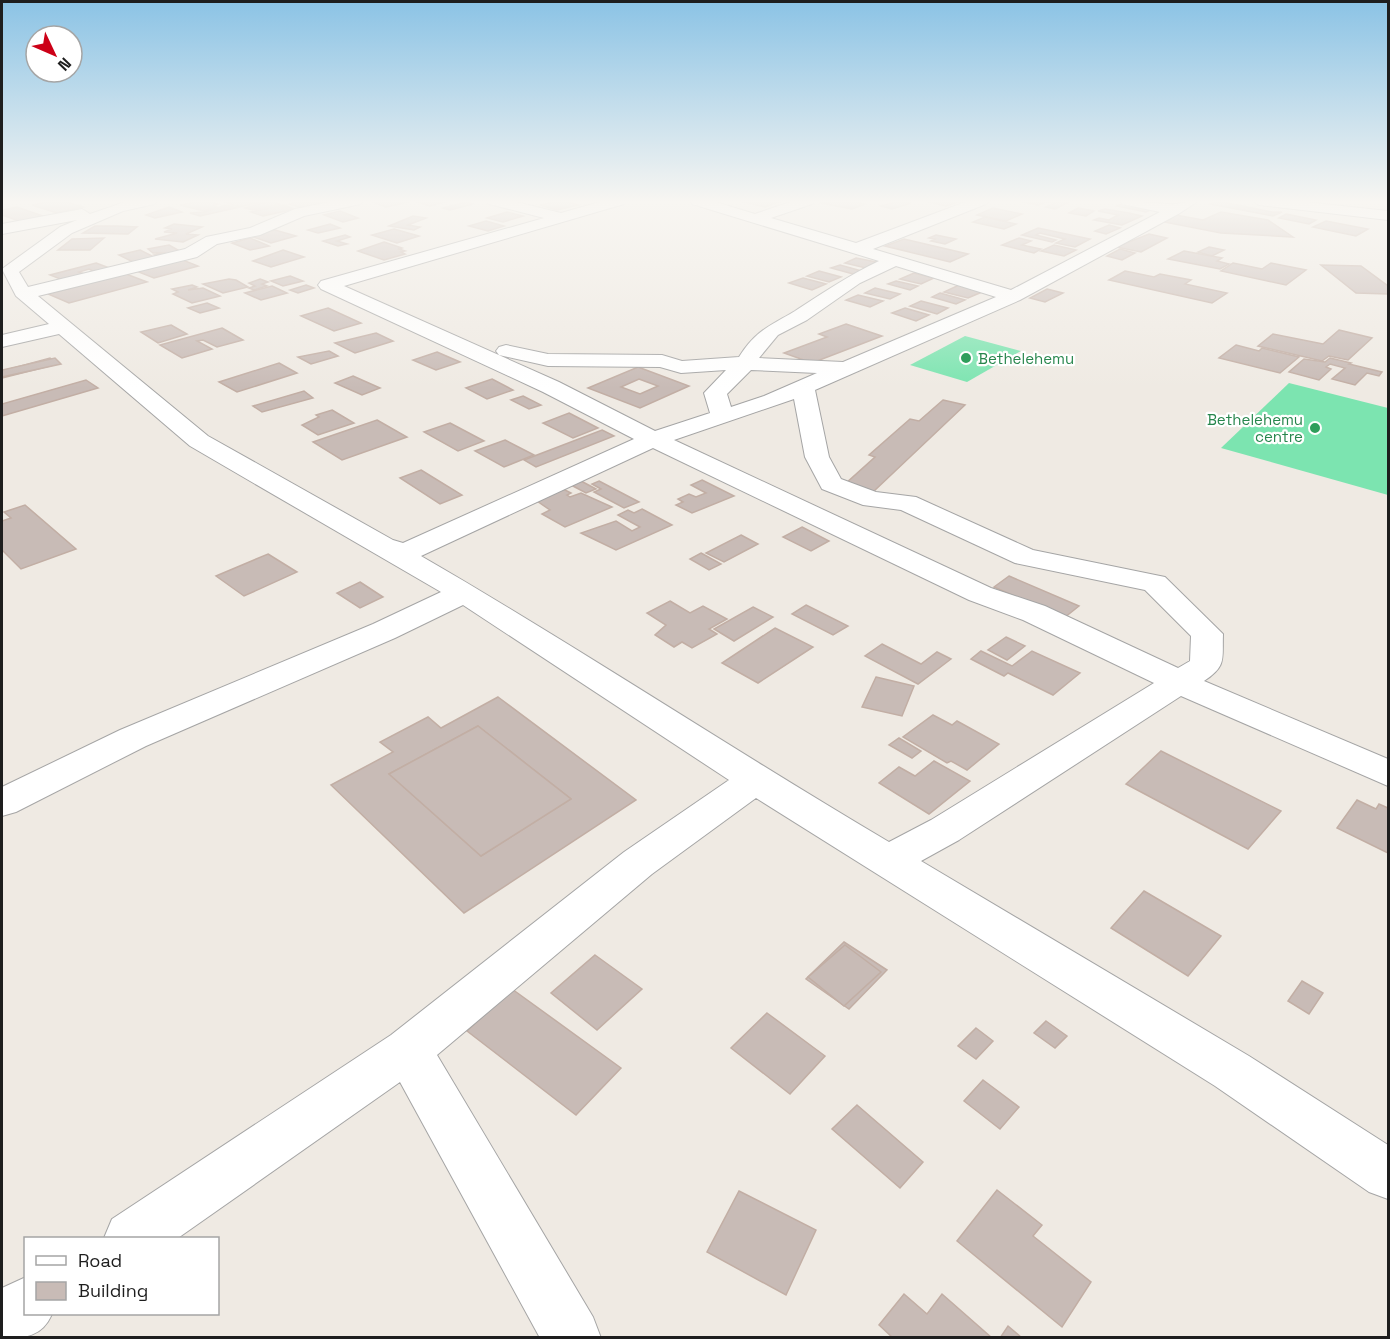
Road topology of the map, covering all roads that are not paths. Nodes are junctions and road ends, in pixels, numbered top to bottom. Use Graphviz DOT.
graph roads {
  1 [pos="148,263"];
  2 [pos="402,263"];
  3 [pos="887,263"];
  4 [pos="906,263"];
  5 [pos="1074,263"];
  6 [pos="5,271"];
  7 [pos="24,294"];
  8 [pos="1013,296"];
  9 [pos="62,327"];
  10 [pos="2,341"];
  11 [pos="458,343"];
  12 [pos="745,364"];
  13 [pos="846,369"];
  14 [pos="803,387"];
  15 [pos="723,417"];
  16 [pos="653,439"];
  17 [pos="383,546"];
  18 [pos="464,593"];
  19 [pos="1180,681"];
  20 [pos="1389,773"];
  21 [pos="755,780"];
  22 [pos="2,803"];
  23 [pos="888,861"];
  24 [pos="408,1050"];
  25 [pos="1389,1174"];
  26 [pos="133,1237"];
  27 [pos="24,1307"];
  28 [pos="2,1321"];
  29 [pos="572,1338"];
  1 -- 7 [label="street"];
  2 -- 11 [label="street"];
  3 -- 12 [label="street"];
  4 -- 8 [label="street"];
  5 -- 8 [label="street"];
  6 -- 7 [label="street"];
  7 -- 9 [label="street"];
  8 -- 13 [label="street"];
  9 -- 10 [label="street"];
  9 -- 17 [label="street"];
  11 -- 12 [label="street"];
  11 -- 16 [label="street"];
  12 -- 13 [label="street"];
  12 -- 15 [label="street"];
  13 -- 14 [label="street"];
  14 -- 15 [label="street"];
  14 -- 19 [label="street"];
  15 -- 16 [label="street"];
  16 -- 17 [label="street"];
  16 -- 19 [label="street"];
  17 -- 18 [label="street"];
  18 -- 21 [label="street"];
  18 -- 22 [label="street"];
  19 -- 20 [label="street"];
  19 -- 23 [label="street"];
  21 -- 23 [label="street"];
  21 -- 24 [label="street"];
  23 -- 25 [label="street"];
  24 -- 26 [label="street"];
  24 -- 29 [label="street"];
  27 -- 28 [label="street"];
}
